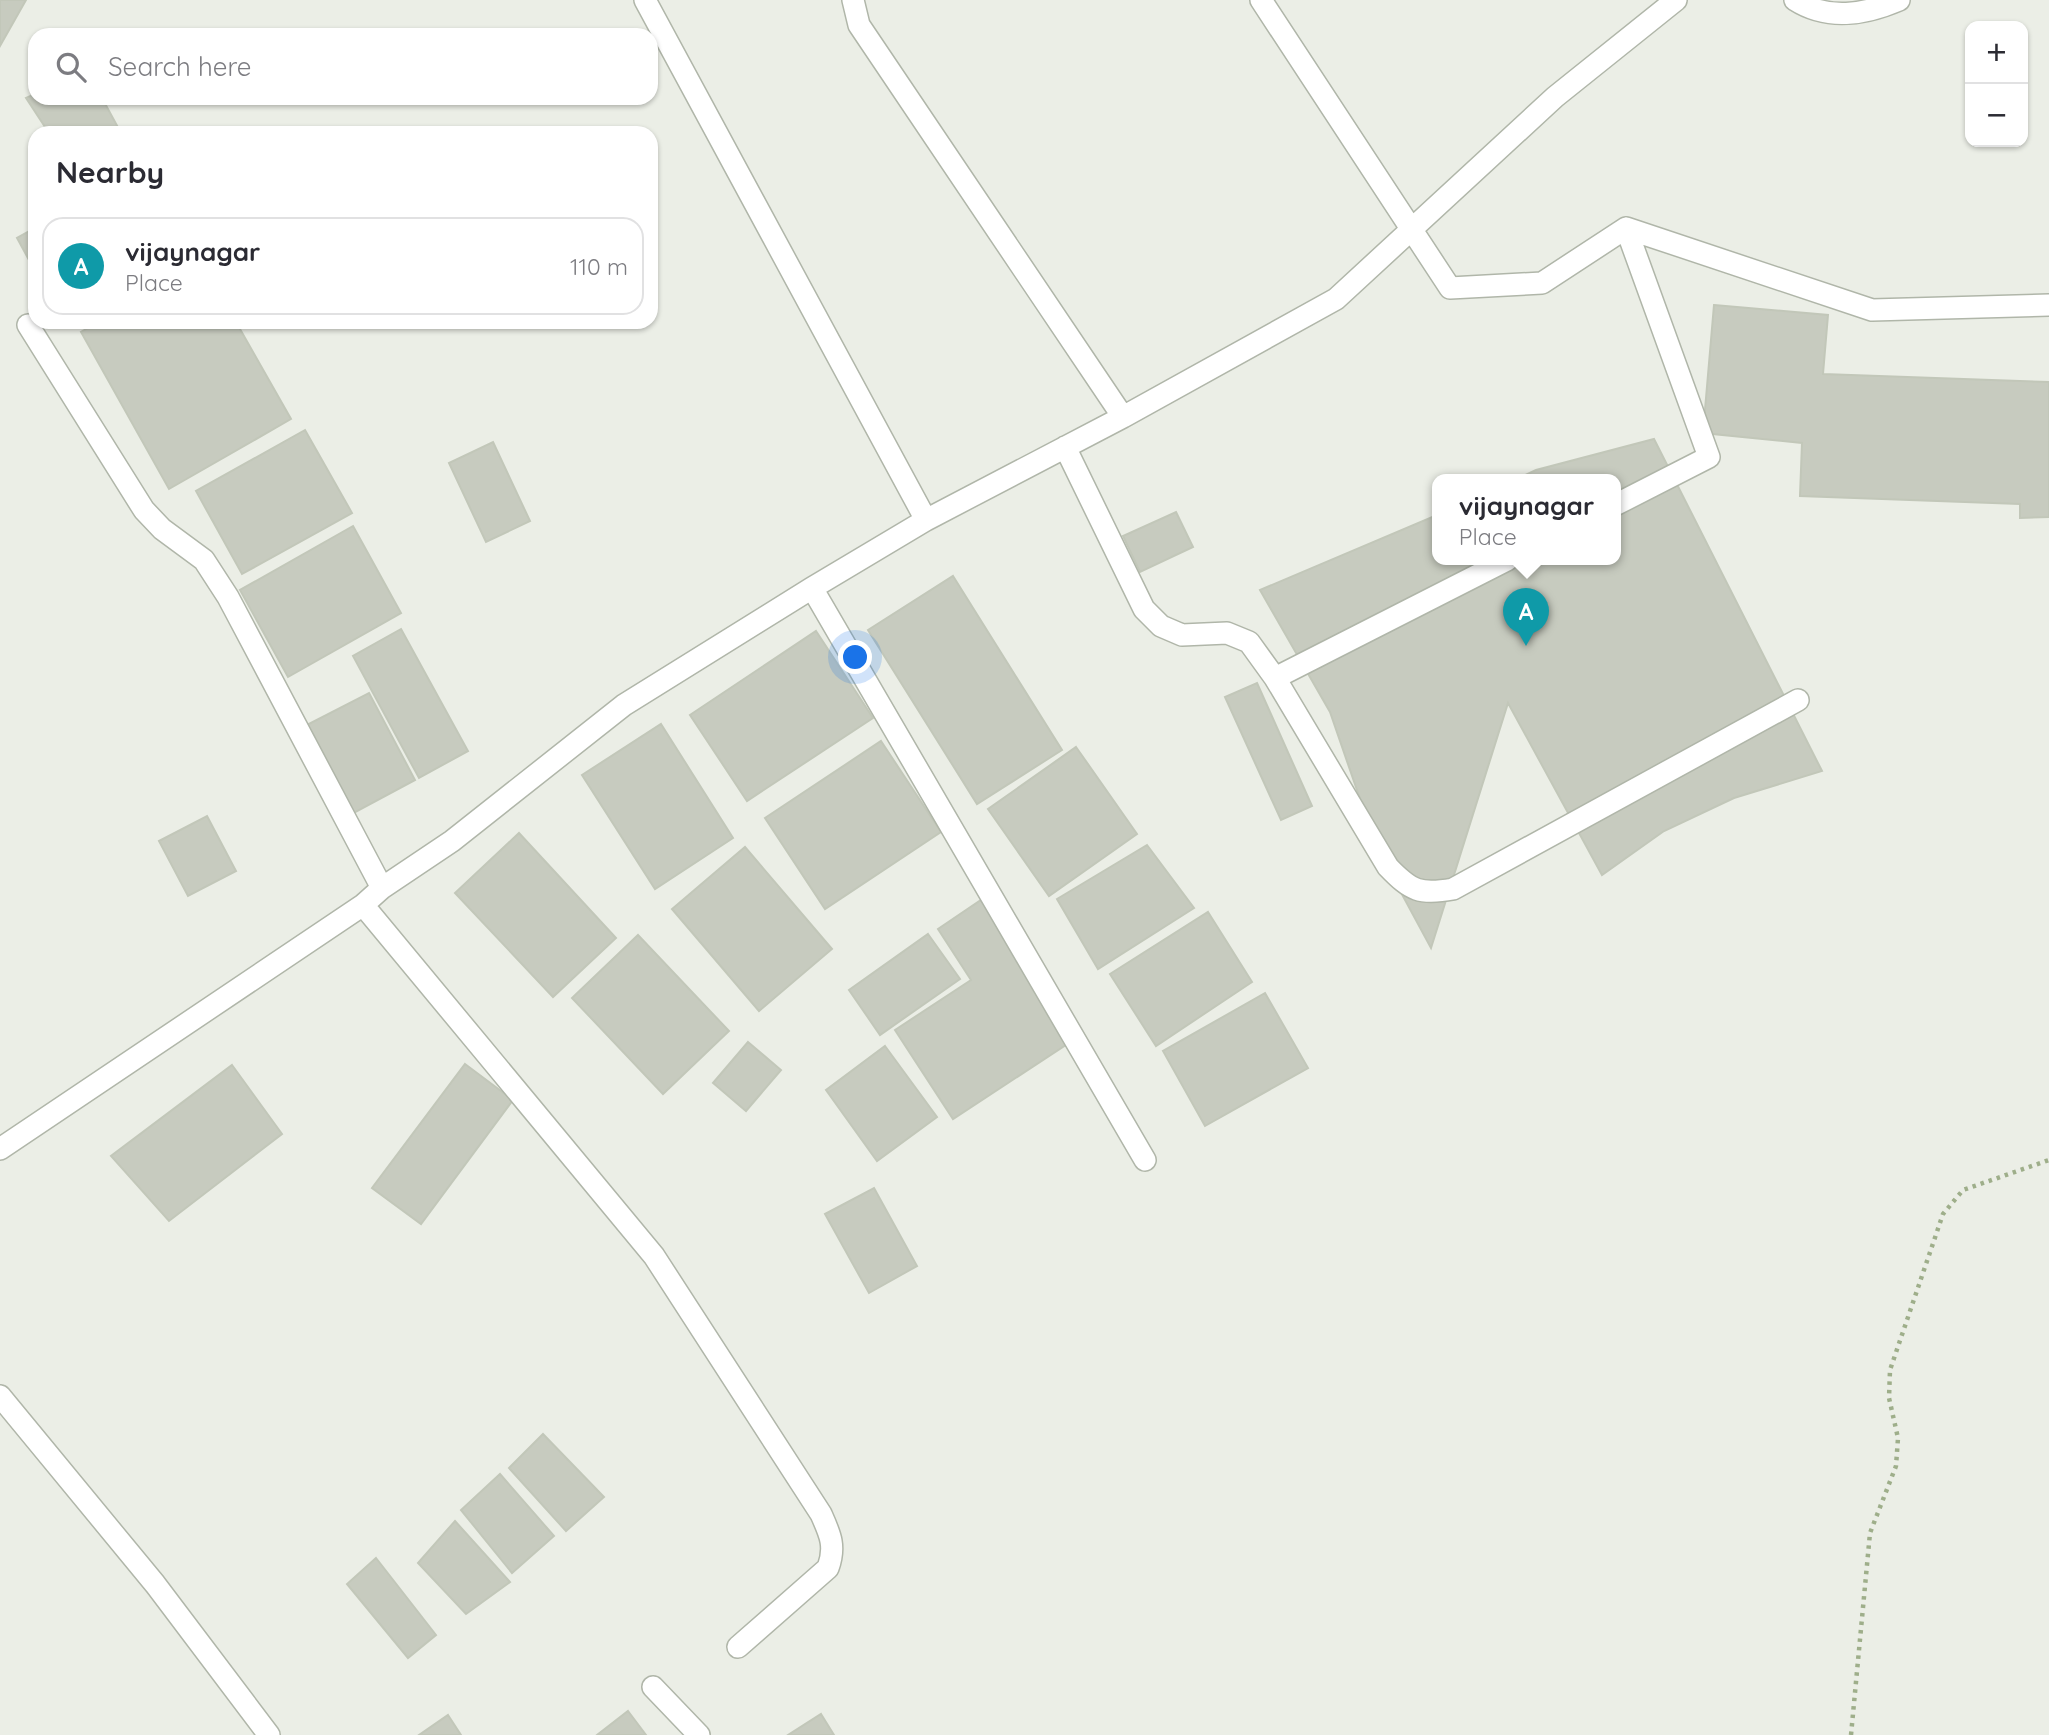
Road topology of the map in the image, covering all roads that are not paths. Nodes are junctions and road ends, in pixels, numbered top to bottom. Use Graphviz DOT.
graph roads {
  1 [pos="645,0"];
  2 [pos="853,0"];
  3 [pos="1261,0"];
  4 [pos="1676,0"];
  5 [pos="1795,0"];
  6 [pos="1899,0"];
  7 [pos="1626,228"];
  8 [pos="1412,231"];
  9 [pos="2049,305"];
  10 [pos="31,329"];
  11 [pos="1123,417"];
  12 [pos="1065,447"];
  13 [pos="1621,502"];
  14 [pos="926,520"];
  15 [pos="1497,565"];
  16 [pos="812,588"];
  17 [pos="1275,678"];
  18 [pos="1798,700"];
  19 [pos="382,888"];
  20 [pos="363,905"];
  21 [pos="0,1149"];
  22 [pos="1145,1160"];
  23 [pos="0,1396"];
  24 [pos="738,1647"];
  25 [pos="653,1688"];
  26 [pos="269,1735"];
  27 [pos="699,1735"];
  1 -- 14 [label="street"];
  2 -- 11 [label="street"];
  3 -- 8 [label="street"];
  4 -- 8 [label="street"];
  5 -- 6 [label="street"];
  7 -- 8 [label="street"];
  7 -- 9 [label="street"];
  7 -- 13 [label="street"];
  8 -- 11 [label="street"];
  10 -- 19 [label="street"];
  11 -- 12 [label="street"];
  12 -- 14 [label="street"];
  12 -- 17 [label="street"];
  14 -- 16 [label="street"];
  15 -- 17 [label="street"];
  16 -- 19 [label="street"];
  16 -- 22 [label="street"];
  17 -- 18 [label="street"];
  19 -- 20 [label="street"];
  20 -- 21 [label="street"];
  20 -- 24 [label="street"];
  23 -- 26 [label="street"];
  25 -- 27 [label="street"];
}
